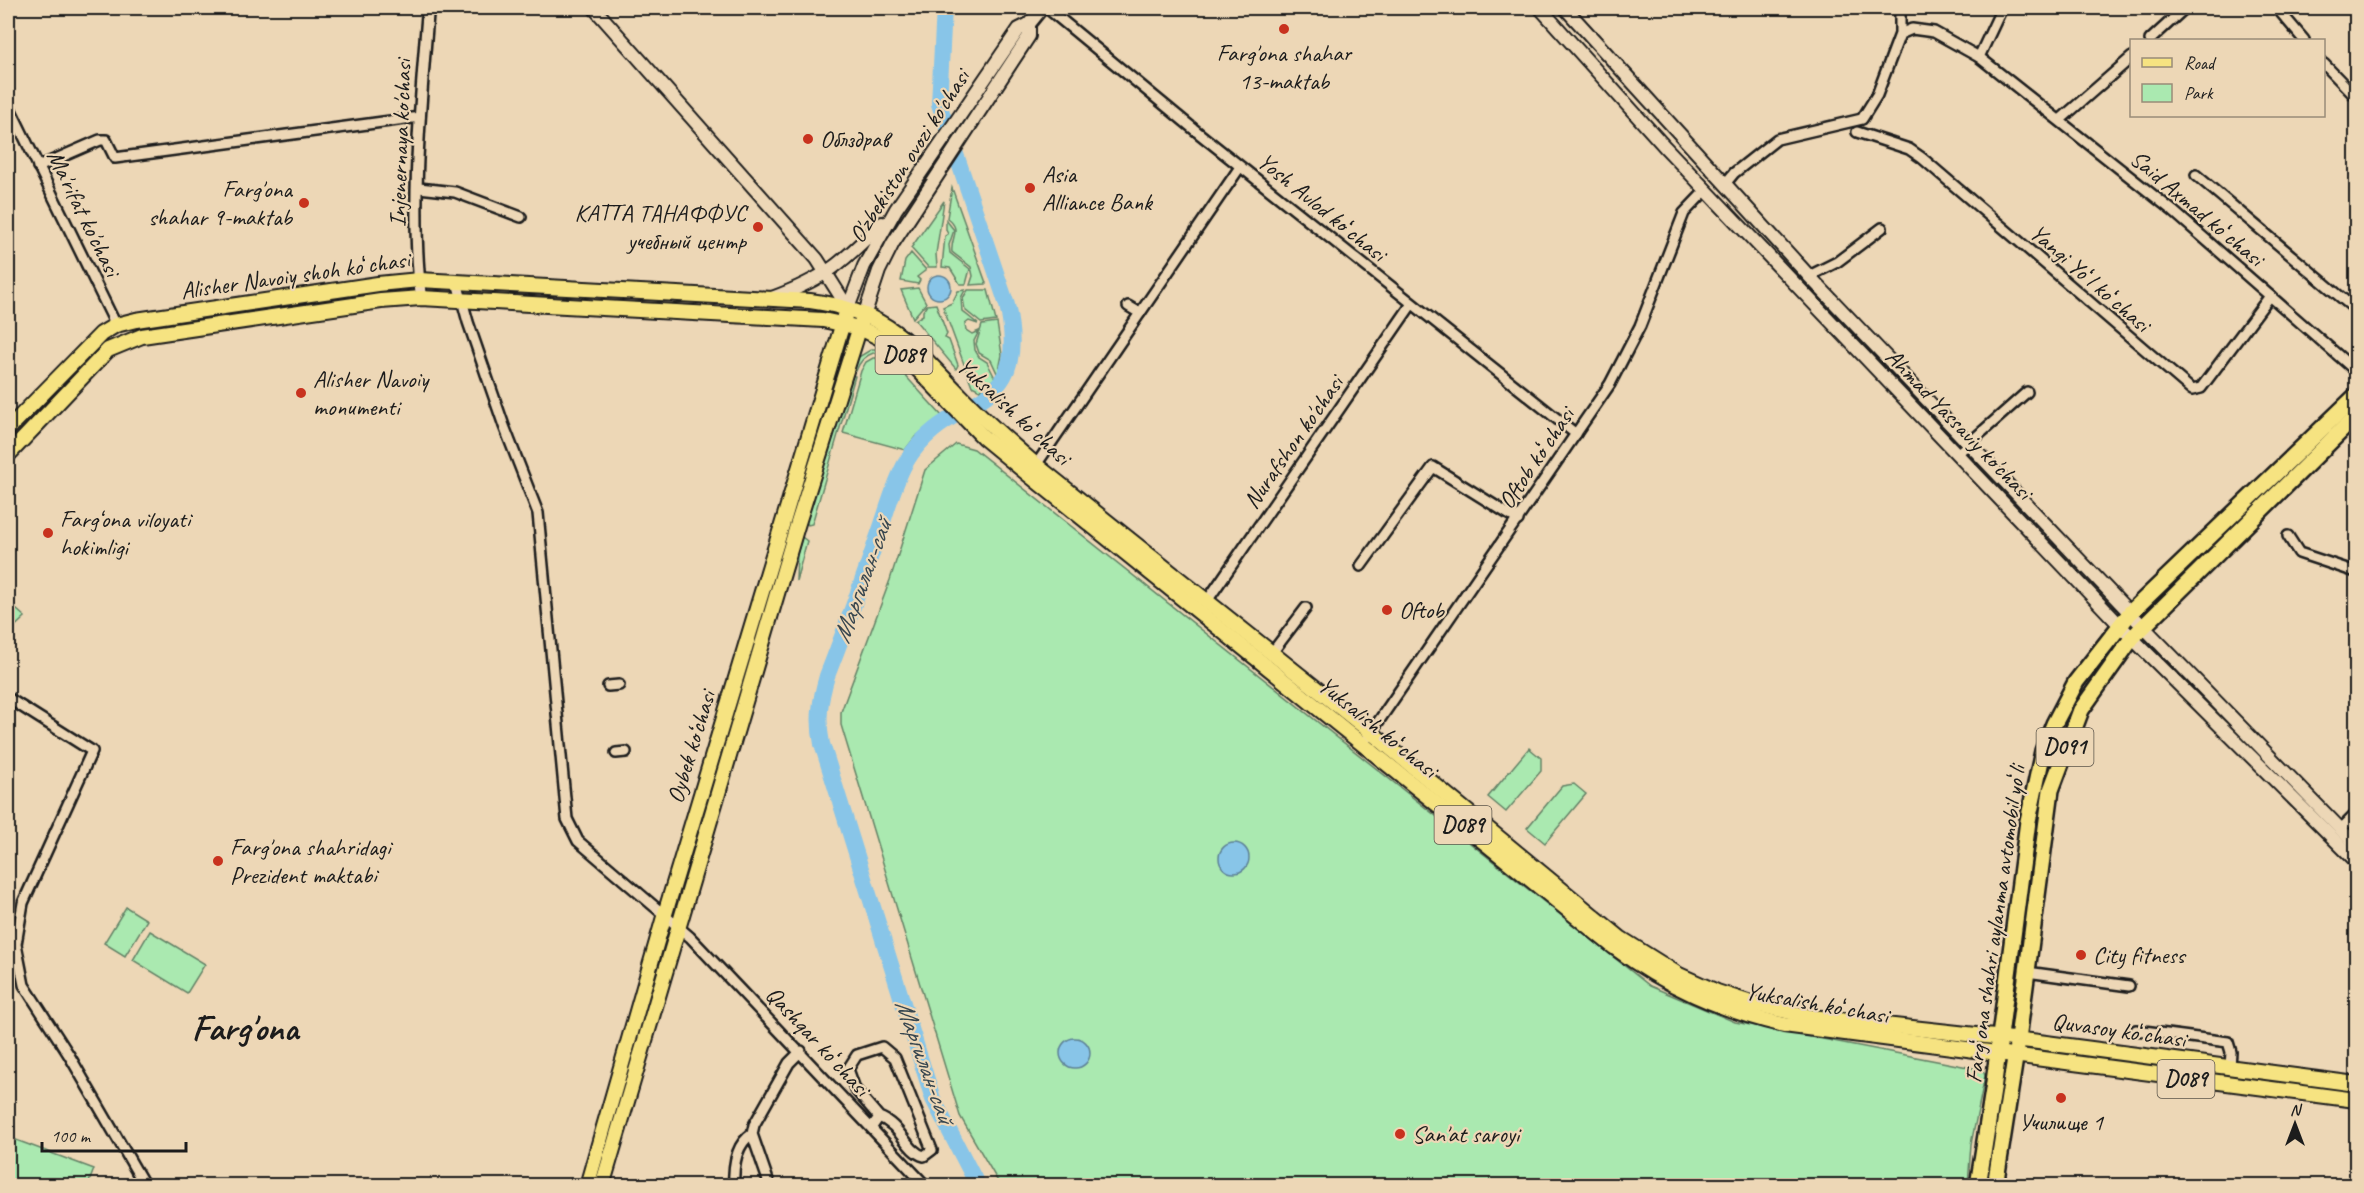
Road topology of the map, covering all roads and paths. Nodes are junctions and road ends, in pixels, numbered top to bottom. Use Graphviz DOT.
graph roads {
  1 [pos="428,8"];
  2 [pos="594,8"];
  3 [pos="1042,8"];
  4 [pos="1047,8"];
  5 [pos="1540,8"];
  6 [pos="1565,8"];
  7 [pos="1900,8"];
  8 [pos="2002,8"];
  9 [pos="2185,8"];
  10 [pos="2277,8"];
  11 [pos="1029,24"];
  12 [pos="1900,34"];
  13 [pos="2151,39"];
  14 [pos="2303,39"];
  15 [pos="1979,57"];
  16 [pos="2130,59"];
  17 [pos="2325,65"];
  18 [pos="2356,97"];
  19 [pos="8,104"];
  20 [pos="420,117"];
  21 [pos="2060,120"];
  22 [pos="1857,132"];
  23 [pos="38,167"];
  24 [pos="1240,167"];
  25 [pos="2196,175"];
  26 [pos="1725,184"];
  27 [pos="419,189"];
  28 [pos="1706,190"];
  29 [pos="896,209"];
  30 [pos="521,217"];
  31 [pos="1882,228"];
  32 [pos="827,274"];
  33 [pos="1809,276"];
  34 [pos="419,280"];
  35 [pos="457,282"];
  36 [pos="2270,296"];
  37 [pos="421,298"];
  38 [pos="770,299"];
  39 [pos="462,300"];
  40 [pos="1411,305"];
  41 [pos="1128,306"];
  42 [pos="848,308"];
  43 [pos="2356,310"];
  44 [pos="865,313"];
  45 [pos="1140,313"];
  46 [pos="843,323"];
  47 [pos="116,325"];
  48 [pos="860,328"];
  49 [pos="124,341"];
  50 [pos="2356,371"];
  51 [pos="2027,392"];
  52 [pos="2356,396"];
  53 [pos="957,402"];
  54 [pos="2356,416"];
  55 [pos="8,429"];
  56 [pos="988,433"];
  57 [pos="1575,434"];
  58 [pos="1968,443"];
  59 [pos="1957,454"];
  60 [pos="8,455"];
  61 [pos="1036,465"];
  62 [pos="1518,520"];
  63 [pos="2288,536"];
  64 [pos="1361,566"];
  65 [pos="2356,572"];
  66 [pos="1207,601"];
  67 [pos="1306,608"];
  68 [pos="2125,619"];
  69 [pos="2137,632"];
  70 [pos="1271,654"];
  71 [pos="619,684"];
  72 [pos="608,686"];
  73 [pos="8,698"];
  74 [pos="2250,735"];
  75 [pos="1368,738"];
  76 [pos="2240,744"];
  77 [pos="2356,814"];
  78 [pos="2341,829"];
  79 [pos="2356,845"];
  80 [pos="2356,861"];
  81 [pos="664,917"];
  82 [pos="677,927"];
  83 [pos="2026,972"];
  84 [pos="2129,986"];
  85 [pos="2136,1030"];
  86 [pos="2000,1037"];
  87 [pos="2018,1039"];
  88 [pos="801,1051"];
  89 [pos="1998,1054"];
  90 [pos="2016,1056"];
  91 [pos="2230,1067"];
  92 [pos="2356,1084"];
  93 [pos="2356,1100"];
  94 [pos="879,1117"];
  95 [pos="872,1127"];
  96 [pos="752,1134"];
  97 [pos="145,1185"];
  98 [pos="587,1185"];
  99 [pos="602,1185"];
  100 [pos="734,1185"];
  101 [pos="770,1185"];
  102 [pos="926,1185"];
  103 [pos="1978,1185"];
  104 [pos="1995,1185"];
  1 -- 20 [label="street, Injenernaya ko'chasi"];
  2 -- 32 [label="main road"];
  3 -- 11 [label="main road, O'zbekiston ovozi ko'chasi"];
  4 -- 24 [label="street, Yosh Avlod koʻchasi"];
  5 -- 28 [label="main road, Ahmad Yassaviy ko'chasi"];
  6 -- 26 [label="main road, Ahmad Yassaviy ko'chasi"];
  7 -- 12 [label="street"];
  8 -- 15 [label="street"];
  9 -- 13 [label="street"];
  10 -- 14 [label="street"];
  11 -- 29 [label="main road, O'zbekiston ovozi ko'chasi"];
  11 -- 44 [label="main road, O'zbekiston ovozi ko'chasi"];
  12 -- 15 [label="street, Said Axmad koʻchasi"];
  12 -- 26 [label="street"];
  15 -- 21 [label="street, Said Axmad koʻchasi"];
  16 -- 21 [label="street"];
  17 -- 18 [label="street"];
  19 -- 23 [label="street, Ma'rifat ko'chasi"];
  20 -- 23 [label="street"];
  20 -- 27 [label="street, Injenernaya ko'chasi"];
  21 -- 36 [label="street, Said Axmad koʻchasi"];
  22 -- 36 [label="street, Yangi Yoʻl koʻchasi"];
  23 -- 47 [label="street, Ma'rifat ko'chasi"];
  24 -- 40 [label="street, Yosh Avlod koʻchasi"];
  24 -- 45 [label="street"];
  25 -- 43 [label="street, Said Axmad koʻchasi"];
  26 -- 33 [label="main road, Ahmad Yassaviy ko'chasi"];
  27 -- 30 [label="street"];
  27 -- 34 [label="street, Injenernaya ko'chasi"];
  28 -- 57 [label="street, Oftob koʻchasi"];
  28 -- 59 [label="main road, Ahmad Yassaviy ko'chasi"];
  29 -- 32 [label="main road"];
  29 -- 42 [label="main road, O'zbekiston ovozi ko'chasi"];
  31 -- 33 [label="street"];
  32 -- 38 [label="main road"];
  32 -- 42 [label="main road"];
  33 -- 58 [label="main road, Ahmad Yassaviy ko'chasi"];
  34 -- 35 [label="main road, Alisher Navoiy shoh koʻchasi"];
  34 -- 37 [label="street, Injenernaya ko'chasi"];
  34 -- 47 [label="main road, Alisher Navoiy shoh koʻchasi"];
  35 -- 38 [label="main road, Alisher Navoiy shoh koʻchasi"];
  35 -- 39 [label="street, Qashqar koʻchasi"];
  36 -- 50 [label="street, Said Axmad koʻchasi"];
  37 -- 39 [label="main road, Alisher Navoiy shoh koʻchasi"];
  37 -- 49 [label="main road, Alisher Navoiy shoh koʻchasi"];
  38 -- 42 [label="main road, Alisher Navoiy shoh koʻchasi"];
  39 -- 46 [label="main road, Alisher Navoiy shoh koʻchasi"];
  39 -- 81 [label="street, Qashqar koʻchasi"];
  40 -- 57 [label="street, Yosh Avlod koʻchasi"];
  40 -- 66 [label="street, Nurafshon ko'chasi"];
  41 -- 45 [label="street"];
  42 -- 44 [label="main road, Yuksalish koʻchasi"];
  42 -- 46 [label="main road, O'zbekiston ovozi ko'chasi"];
  44 -- 48 [label="main road, O'zbekiston ovozi ko'chasi"];
  44 -- 53 [label="main road, Yuksalish koʻchasi / D089"];
  45 -- 61 [label="street"];
  46 -- 48 [label="main road, Yuksalish koʻchasi / D089"];
  46 -- 81 [label="main road, Oybek ko‘chasi"];
  47 -- 49 [label="street, Ma'rifat ko'chasi"];
  47 -- 55 [label="main road, Alisher Navoiy shoh koʻchasi"];
  48 -- 53 [label="main road, Yuksalish koʻchasi / D089"];
  48 -- 82 [label="main road, Oybek ko‘chasi"];
  49 -- 60 [label="main road, Alisher Navoiy shoh koʻchasi"];
  51 -- 58 [label="street"];
  52 -- 68 [label="highway, Fargʻona shahri aylanma avtomobil yoʻli / D091"];
  53 -- 56 [label="main road, Yuksalish koʻchasi / D089"];
  54 -- 69 [label="highway, Fargʻona shahri aylanma avtomobil yoʻli / D091"];
  56 -- 61 [label="main road, Yuksalish koʻchasi / D089"];
  56 -- 75 [label="main road, Yuksalish koʻchasi / D089"];
  57 -- 62 [label="street, Oftob koʻchasi"];
  58 -- 59 [label="street"];
  58 -- 68 [label="main road, Ahmad Yassaviy ko'chasi"];
  59 -- 68 [label="main road, Ahmad Yassaviy ko'chasi"];
  61 -- 66 [label="main road, Yuksalish koʻchasi / D089"];
  62 -- 64 [label="street"];
  62 -- 75 [label="street, Oftob koʻchasi"];
  63 -- 65 [label="street"];
  66 -- 70 [label="main road, Yuksalish koʻchasi / D089"];
  67 -- 70 [label="street"];
  68 -- 69 [label="main road, Ahmad Yassaviy ko'chasi"];
  68 -- 86 [label="highway, Fargʻona shahri aylanma avtomobil yoʻli / D091"];
  69 -- 74 [label="main road, Ahmad Yassaviy ko'chasi"];
  69 -- 76 [label="main road, Ahmad Yassaviy ko'chasi"];
  69 -- 83 [label="highway, Fargʻona shahri aylanma avtomobil yoʻli / D091"];
  70 -- 75 [label="main road, Yuksalish koʻchasi / D089"];
  71 -- 72 [label="street"];
  73 -- 97 [label="street"];
  74 -- 76 [label="main road"];
  74 -- 78 [label="main road, Ahmad Yassaviy ko'chasi"];
  75 -- 86 [label="main road, Yuksalish koʻchasi / D089"];
  75 -- 89 [label="main road, Yuksalish koʻchasi / D089"];
  76 -- 80 [label="main road, Ahmad Yassaviy ko'chasi"];
  77 -- 78 [label="street"];
  78 -- 79 [label="main road, Ahmad Yassaviy ko'chasi"];
  81 -- 82 [label="street, Qashqar koʻchasi"];
  81 -- 98 [label="main road, Oybek ko‘chasi"];
  82 -- 88 [label="street, Qashqar koʻchasi"];
  82 -- 99 [label="main road, Oybek ko‘chasi"];
  83 -- 84 [label="street"];
  83 -- 87 [label="highway, Fargʻona shahri aylanma avtomobil yoʻli / D091"];
  85 -- 91 [label="street"];
  86 -- 87 [label="main road, Yuksalish koʻchasi / D089"];
  86 -- 89 [label="highway, Fargʻona shahri aylanma avtomobil yoʻli / D091"];
  87 -- 90 [label="highway, Fargʻona shahri aylanma avtomobil yoʻli / D091"];
  87 -- 91 [label="main road, Quvasoy koʻchasi / D089"];
  88 -- 95 [label="street, Qashqar koʻchasi"];
  88 -- 96 [label="street"];
  89 -- 90 [label="main road, Yuksalish koʻchasi / D089"];
  89 -- 103 [label="highway, Fargʻona shahri aylanma avtomobil yoʻli / D091"];
  90 -- 93 [label="main road, Quvasoy koʻchasi / D089"];
  90 -- 104 [label="highway, Fargʻona shahri aylanma avtomobil yoʻli / D091"];
  91 -- 92 [label="main road, Quvasoy koʻchasi / D089"];
  94 -- 94 [label="street"];
  94 -- 95 [label="street"];
  95 -- 102 [label="street, Qashqar koʻchasi"];
  96 -- 100 [label="street"];
  96 -- 101 [label="street"];
}
